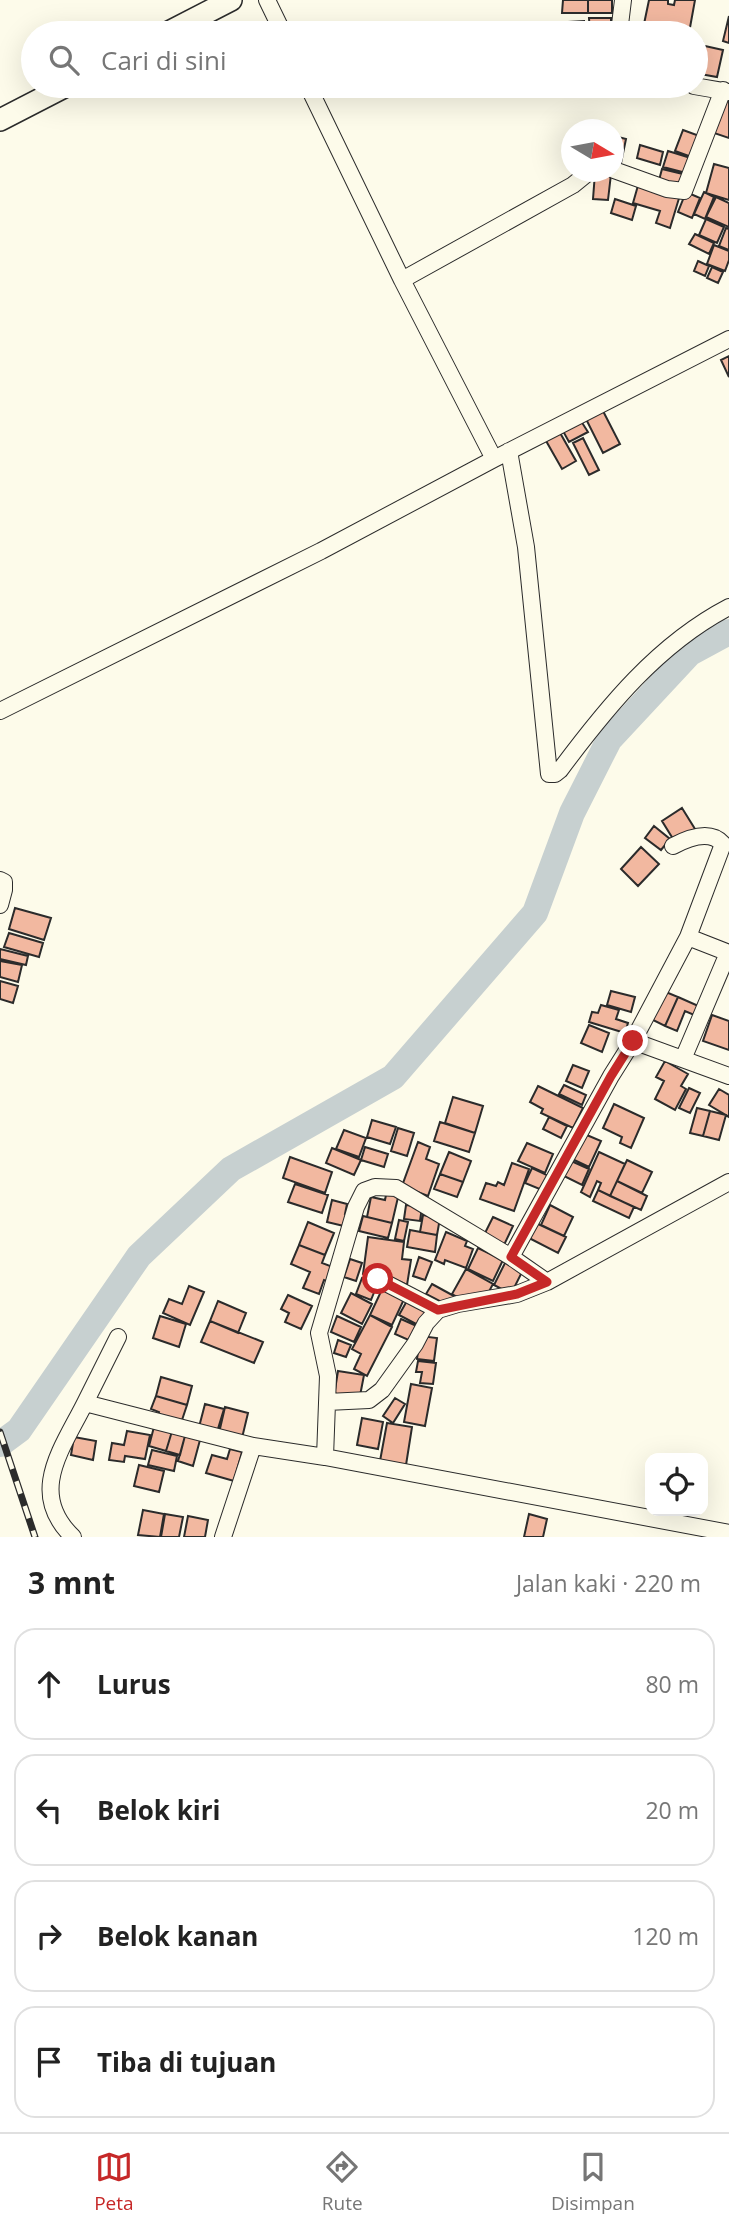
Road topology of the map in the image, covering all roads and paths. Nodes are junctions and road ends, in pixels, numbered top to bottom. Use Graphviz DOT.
graph roads {
  1 [pos="231,0"];
  2 [pos="267,0"];
  3 [pos="624,0"];
  4 [pos="190,21"];
  5 [pos="277,21"];
  6 [pos="621,21"];
  7 [pos="708,88"];
  8 [pos="726,91"];
  9 [pos="43,98"];
  10 [pos="314,98"];
  11 [pos="0,120"];
  12 [pos="624,174"];
  13 [pos="577,182"];
  14 [pos="402,281"];
  15 [pos="729,339"];
  16 [pos="501,455"];
  17 [pos="729,607"];
  18 [pos="0,711"];
  19 [pos="726,837"];
  20 [pos="674,846"];
  21 [pos="0,880"];
  22 [pos="0,905"];
  23 [pos="688,937"];
  24 [pos="729,953"];
  25 [pos="633,1041"];
  26 [pos="683,1059"];
  27 [pos="729,1076"];
  28 [pos="729,1182"];
  29 [pos="511,1257"];
  30 [pos="378,1279"];
  31 [pos="547,1282"];
  32 [pos="438,1310"];
  33 [pos="118,1337"];
  34 [pos="327,1402"];
  35 [pos="85,1404"];
  36 [pos="253,1446"];
  37 [pos="325,1457"];
  38 [pos="729,1533"];
  39 [pos="73,1537"];
  40 [pos="223,1537"];
  1 -- 4 [label="main road"];
  2 -- 5 [label="street"];
  3 -- 6 [label="street"];
  7 -- 8 [label="street"];
  8 -- 12 [label="street"];
  9 -- 11 [label="main road"];
  10 -- 14 [label="street"];
  13 -- 14 [label="street"];
  14 -- 16 [label="street"];
  15 -- 16 [label="street"];
  16 -- 17 [label="street"];
  16 -- 18 [label="street"];
  19 -- 20 [label="street"];
  19 -- 23 [label="street"];
  21 -- 22 [label="street"];
  23 -- 24 [label="street"];
  23 -- 25 [label="street"];
  24 -- 26 [label="street"];
  25 -- 26 [label="street"];
  25 -- 29 [label="street"];
  26 -- 27 [label="street"];
  28 -- 31 [label="street"];
  29 -- 31 [label="street"];
  29 -- 34 [label="street"];
  30 -- 32 [label="street"];
  31 -- 32 [label="street"];
  32 -- 34 [label="street"];
  33 -- 35 [label="street"];
  34 -- 37 [label="street"];
  35 -- 36 [label="street"];
  35 -- 39 [label="street"];
  36 -- 37 [label="street"];
  36 -- 40 [label="street"];
  37 -- 38 [label="street"];
}
